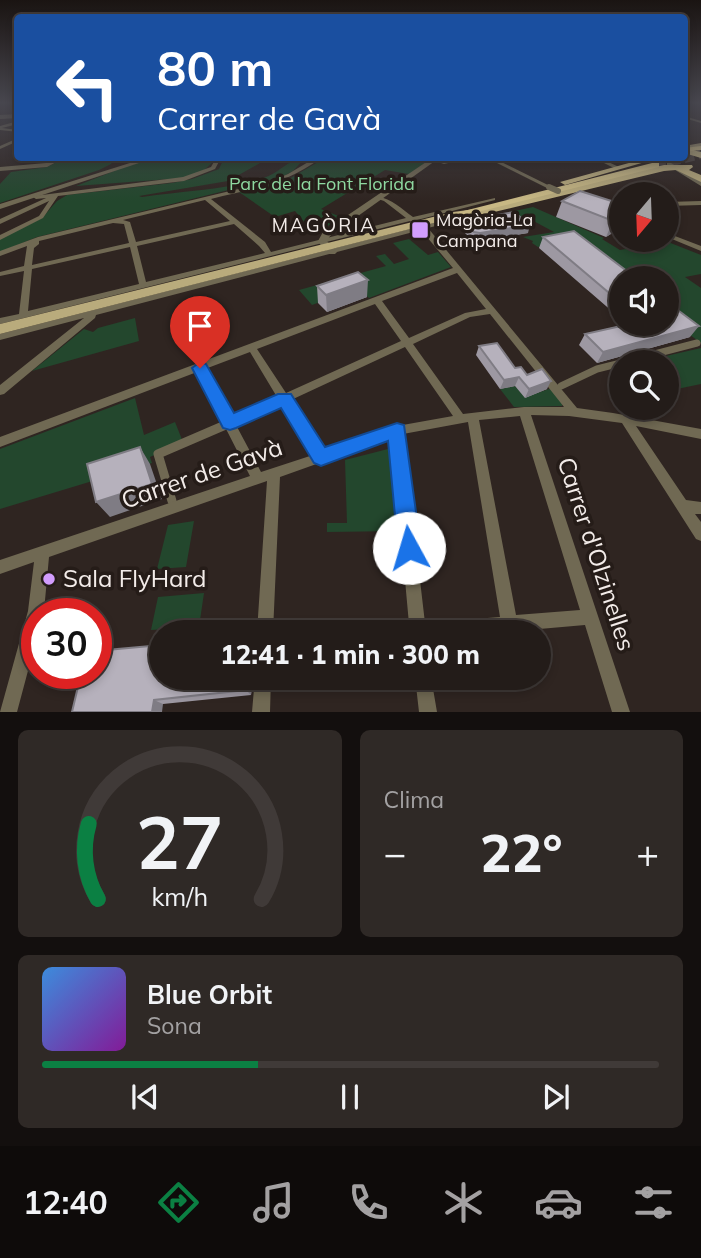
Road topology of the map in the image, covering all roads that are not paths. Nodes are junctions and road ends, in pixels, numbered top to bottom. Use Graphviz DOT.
graph roads {
  1 [pos="55,161"];
  2 [pos="124,161"];
  3 [pos="139,161"];
  4 [pos="216,161"];
  5 [pos="313,161"];
  6 [pos="427,161"];
  7 [pos="440,161"];
  8 [pos="450,161"];
  9 [pos="497,161"];
  10 [pos="603,161"];
  11 [pos="444,162"];
  12 [pos="661,163"];
  13 [pos="701,167"];
  14 [pos="618,168"];
  15 [pos="0,169"];
  16 [pos="8,169"];
  17 [pos="102,173"];
  18 [pos="0,178"];
  19 [pos="701,181"];
  20 [pos="68,185"];
  21 [pos="554,189"];
  22 [pos="80,190"];
  23 [pos="55,196"];
  24 [pos="36,197"];
  25 [pos="207,199"];
  26 [pos="383,199"];
  27 [pos="491,205"];
  28 [pos="701,206"];
  29 [pos="0,207"];
  30 [pos="679,207"];
  31 [pos="138,215"];
  32 [pos="453,215"];
  33 [pos="123,221"];
  34 [pos="235,222"];
  35 [pos="0,223"];
  36 [pos="30,223"];
  37 [pos="418,226"];
  38 [pos="0,238"];
  39 [pos="679,240"];
  40 [pos="133,244"];
  41 [pos="327,247"];
  42 [pos="701,249"];
  43 [pos="0,254"];
  44 [pos="269,254"];
  45 [pos="28,267"];
  46 [pos="456,270"];
  47 [pos="0,273"];
  48 [pos="143,285"];
  49 [pos="378,302"];
  50 [pos="97,305"];
  51 [pos="494,310"];
  52 [pos="0,321"];
  53 [pos="23,323"];
  54 [pos="0,329"];
  55 [pos="0,337"];
  56 [pos="410,343"];
  57 [pos="698,343"];
  58 [pos="252,348"];
  59 [pos="672,350"];
  60 [pos="609,366"];
  61 [pos="200,368"];
  62 [pos="561,386"];
  63 [pos="0,391"];
  64 [pos="284,399"];
  65 [pos="524,411"];
  66 [pos="574,412"];
  67 [pos="609,417"];
  68 [pos="467,418"];
  69 [pos="626,420"];
  70 [pos="230,423"];
  71 [pos="397,430"];
  72 [pos="701,434"];
  73 [pos="0,442"];
  74 [pos="321,457"];
  75 [pos="274,473"];
  76 [pos="258,479"];
  77 [pos="172,501"];
  78 [pos="683,506"];
  79 [pos="701,508"];
  80 [pos="701,534"];
  81 [pos="42,553"];
  82 [pos="0,567"];
  83 [pos="590,617"];
  84 [pos="266,620"];
  85 [pos="417,620"];
  86 [pos="509,620"];
  87 [pos="541,620"];
  88 [pos="262,690"];
  89 [pos="425,690"];
  90 [pos="8,712"];
  91 [pos="261,712"];
  92 [pos="428,712"];
  93 [pos="621,712"];
  1 -- 16 [label="street"];
  2 -- 17 [label="street"];
  3 -- 17 [label="street"];
  4 -- 22 [label="street"];
  5 -- 25 [label="street"];
  6 -- 26 [label="street"];
  7 -- 11 [label="street"];
  8 -- 11 [label="street"];
  9 -- 21 [label="street"];
  10 -- 14 [label="street"];
  11 -- 26 [label="street"];
  12 -- 13 [label="main road"];
  12 -- 14 [label="main road"];
  12 -- 19 [label="main road"];
  12 -- 21 [label="highway"];
  12 -- 21 [label="main road"];
  12 -- 32 [label="highway"];
  14 -- 21 [label="main road"];
  15 -- 16 [label="street"];
  16 -- 18 [label="street"];
  17 -- 20 [label="street"];
  20 -- 22 [label="street"];
  20 -- 24 [label="street"];
  21 -- 27 [label="main road"];
  22 -- 23 [label="street"];
  23 -- 24 [label="street"];
  23 -- 35 [label="street"];
  23 -- 36 [label="street"];
  24 -- 29 [label="street"];
  25 -- 31 [label="street"];
  25 -- 34 [label="street"];
  26 -- 37 [label="street"];
  26 -- 41 [label="street"];
  27 -- 32 [label="main road"];
  27 -- 37 [label="street"];
  27 -- 37 [label="street"];
  28 -- 30 [label="street"];
  31 -- 33 [label="street"];
  31 -- 43 [label="street"];
  32 -- 37 [label="main road"];
  33 -- 40 [label="street"];
  33 -- 45 [label="street"];
  34 -- 40 [label="street"];
  34 -- 44 [label="street"];
  35 -- 36 [label="street"];
  36 -- 38 [label="street"];
  37 -- 41 [label="main road"];
  37 -- 46 [label="street"];
  39 -- 42 [label="street"];
  40 -- 45 [label="street"];
  40 -- 48 [label="street"];
  41 -- 44 [label="street"];
  41 -- 50 [label="main road"];
  44 -- 48 [label="street"];
  45 -- 47 [label="street"];
  45 -- 53 [label="street"];
  46 -- 49 [label="street"];
  46 -- 51 [label="street"];
  48 -- 50 [label="street"];
  49 -- 56 [label="street"];
  49 -- 58 [label="street"];
  50 -- 53 [label="main road"];
  50 -- 63 [label="street"];
  51 -- 56 [label="street"];
  51 -- 66 [label="street"];
  52 -- 53 [label="street"];
  53 -- 54 [label="main road"];
  53 -- 55 [label="street"];
  56 -- 64 [label="street"];
  56 -- 68 [label="street"];
  57 -- 59 [label="street"];
  58 -- 61 [label="street"];
  58 -- 64 [label="street"];
  60 -- 62 [label="street"];
  61 -- 70 [label="street"];
  61 -- 73 [label="street"];
  64 -- 70 [label="street"];
  64 -- 74 [label="street"];
  65 -- 66 [label="street, Carrer de Gavà"];
  65 -- 68 [label="street, Carrer de Gavà"];
  65 -- 83 [label="street, Carrer d'Olzinelles"];
  66 -- 67 [label="street, Carrer de Gavà"];
  68 -- 71 [label="street, Carrer de Gavà"];
  68 -- 86 [label="street"];
  69 -- 72 [label="street, Carrer de Gavà"];
  69 -- 78 [label="street"];
  70 -- 76 [label="street"];
  70 -- 77 [label="street"];
  71 -- 74 [label="street, Carrer de Gavà"];
  71 -- 85 [label="street"];
  74 -- 75 [label="street, Carrer de Gavà"];
  75 -- 76 [label="street, Carrer de Gavà"];
  75 -- 84 [label="street"];
  76 -- 81 [label="street, Carrer de Gavà"];
  78 -- 79 [label="street"];
  78 -- 80 [label="street"];
  81 -- 82 [label="street, Carrer de Gavà"];
  81 -- 90 [label="street"];
  83 -- 87 [label="street"];
  83 -- 93 [label="street, Carrer d'Olzinelles"];
  88 -- 91 [label="street"];
  89 -- 92 [label="street"];
}
